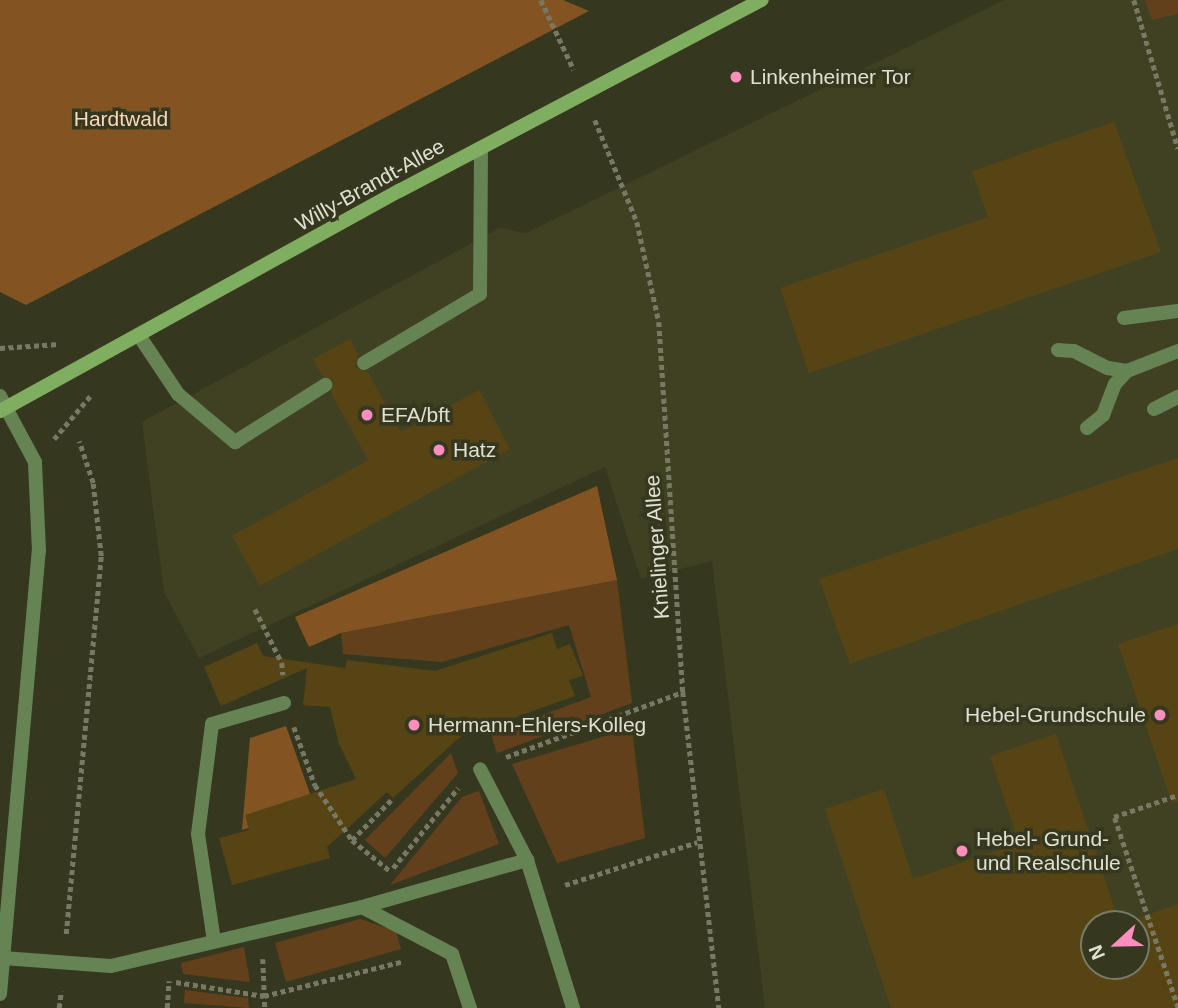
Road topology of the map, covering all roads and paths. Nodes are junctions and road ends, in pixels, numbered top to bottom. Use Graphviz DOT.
graph roads {
  1 [pos="541,0"];
  2 [pos="762,0"];
  3 [pos="1134,0"];
  4 [pos="585,94"];
  5 [pos="481,148"];
  6 [pos="1178,149"];
  7 [pos="1178,310"];
  8 [pos="1124,318"];
  9 [pos="140,337"];
  10 [pos="1058,351"];
  11 [pos="1178,351"];
  12 [pos="364,363"];
  13 [pos="1127,371"];
  14 [pos="325,385"];
  15 [pos="96,389"];
  16 [pos="1178,397"];
  17 [pos="2,405"];
  18 [pos="1154,409"];
  19 [pos="1087,428"];
  20 [pos="79,441"];
  21 [pos="35,462"];
  22 [pos="255,609"];
  23 [pos="284,703"];
  24 [pos="480,769"];
  25 [pos="1178,795"];
  26 [pos="393,798"];
  27 [pos="352,841"];
  28 [pos="697,842"];
  29 [pos="527,860"];
  30 [pos="391,871"];
  31 [pos="538,894"];
  32 [pos="362,907"];
  33 [pos="262,930"];
  34 [pos="214,941"];
  35 [pos="442,948"];
  36 [pos="3,958"];
  37 [pos="64,962"];
  38 [pos="0,994"];
  39 [pos="264,996"];
  40 [pos="59,1008"];
  41 [pos="167,1008"];
  42 [pos="265,1008"];
  43 [pos="470,1008"];
  44 [pos="573,1008"];
  45 [pos="719,1008"];
  46 [pos="1178,1008"];
  1 -- 4 [label="path, Knielinger Allee"];
  2 -- 4 [label="main road, Willy-Brandt-Allee"];
  3 -- 6 [label="path"];
  4 -- 5 [label="main road, Willy-Brandt-Allee"];
  4 -- 28 [label="path, Knielinger Allee"];
  5 -- 9 [label="main road, Willy-Brandt-Allee"];
  5 -- 12 [label="street"];
  7 -- 8 [label="street"];
  9 -- 14 [label="street"];
  9 -- 17 [label="main road, Willy-Brandt-Allee"];
  10 -- 13 [label="street"];
  11 -- 13 [label="street"];
  13 -- 19 [label="street"];
  15 -- 21 [label="path"];
  16 -- 18 [label="street"];
  17 -- 21 [label="street"];
  20 -- 37 [label="path"];
  21 -- 36 [label="street"];
  22 -- 23 [label="path"];
  23 -- 27 [label="path"];
  23 -- 34 [label="street"];
  24 -- 29 [label="street"];
  25 -- 46 [label="path"];
  26 -- 27 [label="path"];
  27 -- 30 [label="path"];
  28 -- 31 [label="path"];
  28 -- 45 [label="path, Knielinger Allee"];
  29 -- 31 [label="street"];
  29 -- 32 [label="street"];
  31 -- 44 [label="street"];
  32 -- 33 [label="street"];
  32 -- 35 [label="street"];
  33 -- 34 [label="street"];
  33 -- 39 [label="path"];
  34 -- 37 [label="street"];
  35 -- 39 [label="path"];
  35 -- 43 [label="street"];
  36 -- 37 [label="street"];
  36 -- 38 [label="street"];
  37 -- 40 [label="path"];
  39 -- 41 [label="path"];
  39 -- 42 [label="path"];
}
